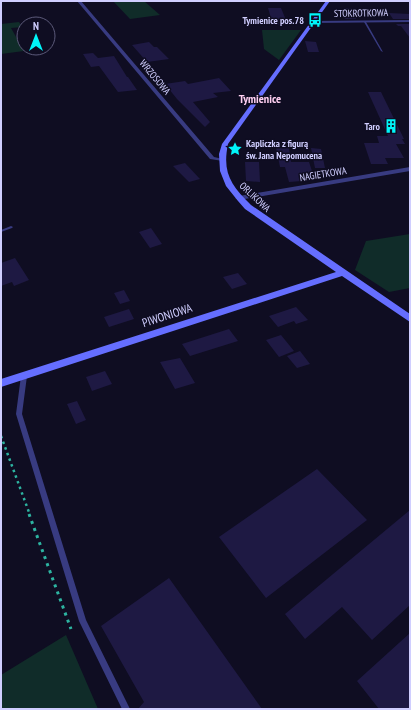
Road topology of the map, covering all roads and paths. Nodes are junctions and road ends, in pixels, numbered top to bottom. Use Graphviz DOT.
graph roads {
  1 [pos="79,1"];
  2 [pos="328,1"];
  3 [pos="410,21"];
  4 [pos="313,22"];
  5 [pos="365,22"];
  6 [pos="382,51"];
  7 [pos="221,160"];
  8 [pos="410,169"];
  9 [pos="239,198"];
  10 [pos="11,227"];
  11 [pos="1,231"];
  12 [pos="342,273"];
  13 [pos="410,319"];
  14 [pos="24,376"];
  15 [pos="1,383"];
  16 [pos="1,436"];
  17 [pos="71,629"];
  18 [pos="126,709"];
  1 -- 7 [label="street, WRZOSOWA"];
  2 -- 4 [label="street, ORLIKOWA"];
  3 -- 5 [label="street, STOKROTKOWA"];
  4 -- 5 [label="street, STOKROTKOWA"];
  4 -- 7 [label="street, ORLIKOWA"];
  5 -- 6 [label="lane"];
  7 -- 9 [label="street, ORLIKOWA"];
  8 -- 9 [label="street, NAGIETKOWA"];
  9 -- 12 [label="street, ORLIKOWA"];
  10 -- 11 [label="lane"];
  12 -- 13 [label="street, ORLIKOWA"];
  12 -- 14 [label="street, PIWONIOWA"];
  14 -- 15 [label="street, PIWONIOWA"];
  14 -- 18 [label="lane"];
  16 -- 17 [label="path"];
}
